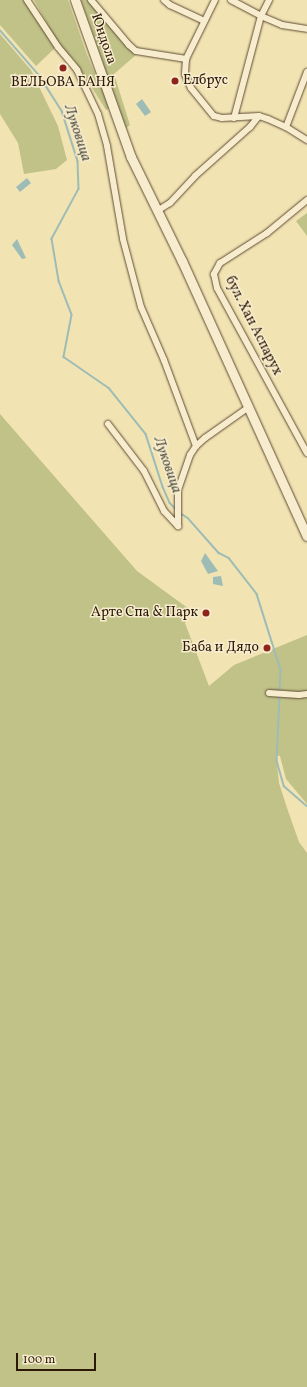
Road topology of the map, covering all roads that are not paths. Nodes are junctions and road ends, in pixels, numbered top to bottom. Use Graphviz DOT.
graph roads {
  1 [pos="27,0"];
  2 [pos="75,0"];
  3 [pos="91,0"];
  4 [pos="164,0"];
  5 [pos="215,0"];
  6 [pos="231,0"];
  7 [pos="269,0"];
  8 [pos="261,16"];
  9 [pos="204,21"];
  10 [pos="307,29"];
  11 [pos="186,59"];
  12 [pos="307,72"];
  13 [pos="259,116"];
  14 [pos="234,118"];
  15 [pos="286,127"];
  16 [pos="307,140"];
  17 [pos="307,200"];
  18 [pos="157,212"];
  19 [pos="249,407"];
  20 [pos="108,424"];
  21 [pos="196,446"];
  22 [pos="307,453"];
  23 [pos="307,536"];
  24 [pos="272,694"];
  25 [pos="307,694"];
  1 -- 21 [label="street"];
  2 -- 18 [label="main road, Юндола"];
  3 -- 11 [label="street, Юндола"];
  4 -- 9 [label="street"];
  5 -- 9 [label="street"];
  6 -- 8 [label="street"];
  7 -- 8 [label="street"];
  8 -- 10 [label="street"];
  8 -- 14 [label="street"];
  9 -- 11 [label="street"];
  11 -- 14 [label="street"];
  12 -- 15 [label="street"];
  13 -- 14 [label="street"];
  13 -- 15 [label="street"];
  13 -- 18 [label="street"];
  15 -- 16 [label="street"];
  17 -- 22 [label="street, бул. Хан Аспарух"];
  18 -- 19 [label="main road, Юндола"];
  19 -- 21 [label="street"];
  19 -- 23 [label="main road, Юндола"];
  20 -- 21 [label="street"];
  24 -- 25 [label="street"];
}
